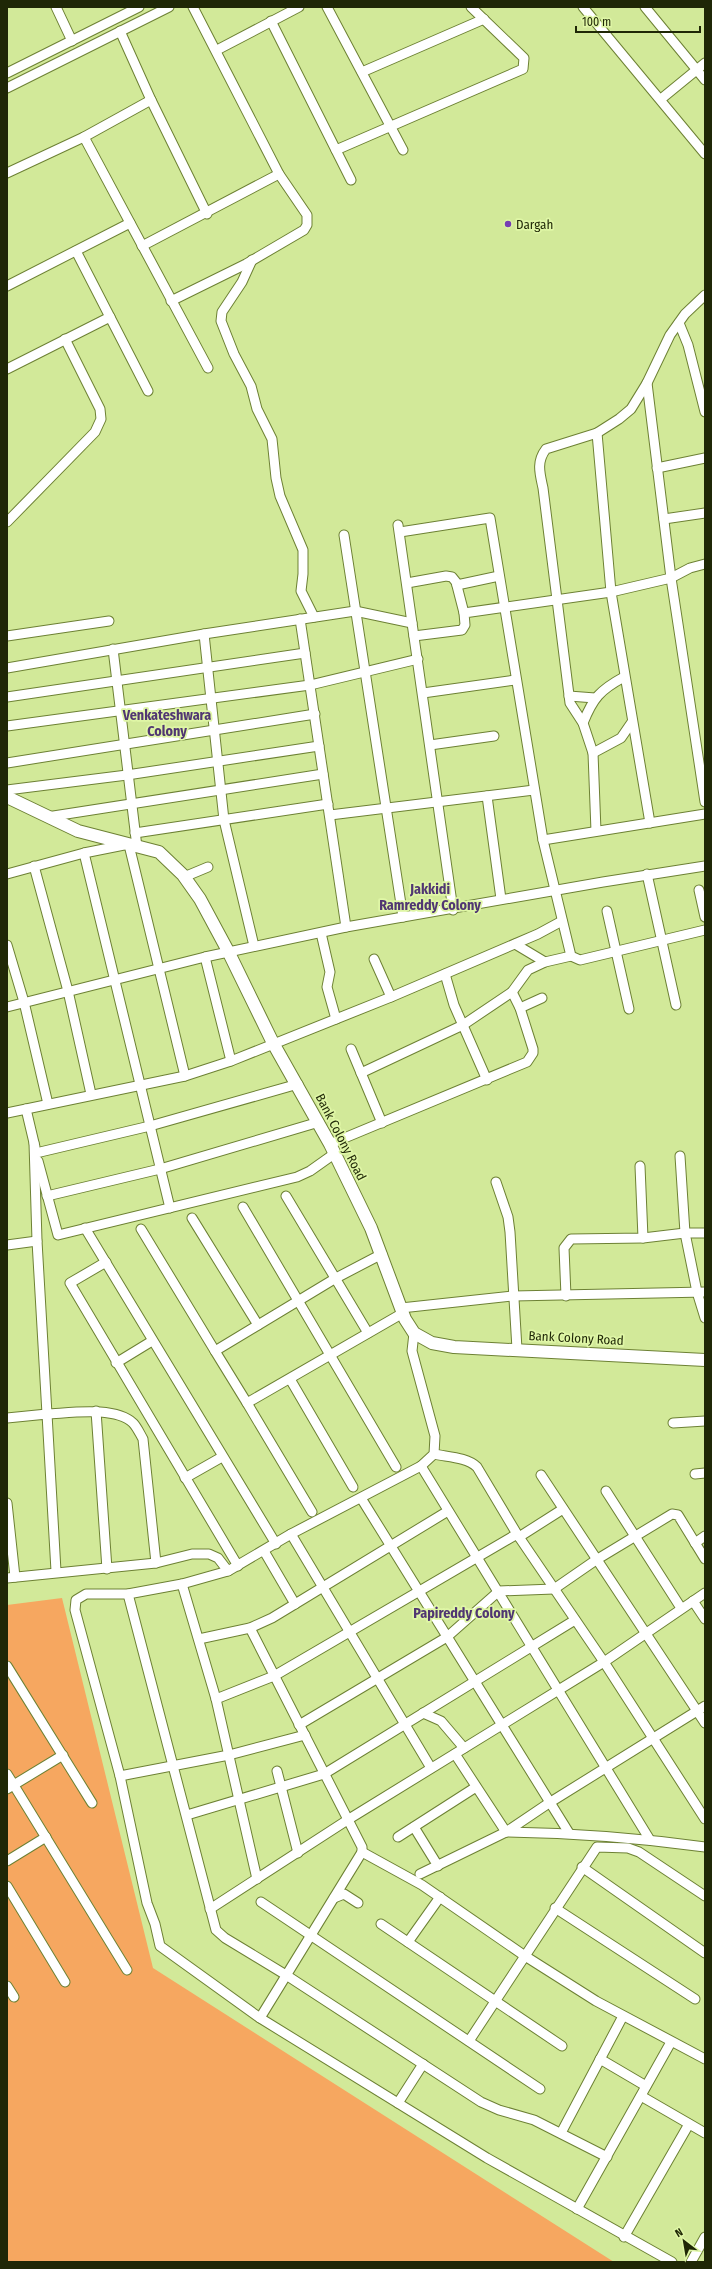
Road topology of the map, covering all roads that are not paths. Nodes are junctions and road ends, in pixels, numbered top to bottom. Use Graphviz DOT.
graph roads {
  1 [pos="56,7"];
  2 [pos="139,7"];
  3 [pos="169,7"];
  4 [pos="193,7"];
  5 [pos="299,7"];
  6 [pos="327,7"];
  7 [pos="471,7"];
  8 [pos="583,7"];
  9 [pos="645,7"];
  10 [pos="484,19"];
  11 [pos="271,21"];
  12 [pos="120,31"];
  13 [pos="72,40"];
  14 [pos="217,50"];
  15 [pos="705,63"];
  16 [pos="697,70"];
  17 [pos="362,72"];
  18 [pos="7,73"];
  19 [pos="705,80"];
  20 [pos="7,88"];
  21 [pos="661,99"];
  22 [pos="151,100"];
  23 [pos="391,126"];
  24 [pos="84,137"];
  25 [pos="336,150"];
  26 [pos="403,150"];
  27 [pos="705,154"];
  28 [pos="7,172"];
  29 [pos="279,174"];
  30 [pos="351,180"];
  31 [pos="207,214"];
  32 [pos="130,224"];
  33 [pos="142,246"];
  34 [pos="76,251"];
  35 [pos="252,260"];
  36 [pos="7,286"];
  37 [pos="705,295"];
  38 [pos="171,301"];
  39 [pos="110,317"];
  40 [pos="679,323"];
  41 [pos="65,339"];
  42 [pos="208,368"];
  43 [pos="7,369"];
  44 [pos="647,383"];
  45 [pos="148,391"];
  46 [pos="704,401"];
  47 [pos="705,412"];
  48 [pos="597,433"];
  49 [pos="705,458"];
  50 [pos="657,468"];
  51 [pos="705,513"];
  52 [pos="664,519"];
  53 [pos="7,522"];
  54 [pos="344,535"];
  55 [pos="705,564"];
  56 [pos="499,576"];
  57 [pos="671,578"];
  58 [pos="407,583"];
  59 [pos="457,585"];
  60 [pos="611,592"];
  61 [pos="557,600"];
  62 [pos="505,606"];
  63 [pos="355,612"];
  64 [pos="464,613"];
  65 [pos="314,617"];
  66 [pos="300,619"];
  67 [pos="110,621"];
  68 [pos="412,623"];
  69 [pos="204,634"];
  70 [pos="7,636"];
  71 [pos="414,636"];
  72 [pos="113,649"];
  73 [pos="305,653"];
  74 [pos="418,659"];
  75 [pos="7,668"];
  76 [pos="207,668"];
  77 [pos="364,672"];
  78 [pos="624,677"];
  79 [pos="515,680"];
  80 [pos="117,681"];
  81 [pos="310,685"];
  82 [pos="423,693"];
  83 [pos="569,696"];
  84 [pos="7,697"];
  85 [pos="595,698"];
  86 [pos="211,699"];
  87 [pos="120,712"];
  88 [pos="315,714"];
  89 [pos="632,722"];
  90 [pos="583,723"];
  91 [pos="7,726"];
  92 [pos="214,729"];
  93 [pos="494,736"];
  94 [pos="124,743"];
  95 [pos="430,745"];
  96 [pos="319,746"];
  97 [pos="593,753"];
  98 [pos="218,760"];
  99 [pos="7,763"];
  100 [pos="324,774"];
  101 [pos="127,775"];
  102 [pos="7,790"];
  103 [pos="221,790"];
  104 [pos="534,790"];
  105 [pos="487,796"];
  106 [pos="7,797"];
  107 [pos="439,802"];
  108 [pos="705,802"];
  109 [pos="131,803"];
  110 [pos="328,804"];
  111 [pos="386,808"];
  112 [pos="705,814"];
  113 [pos="330,815"];
  114 [pos="45,817"];
  115 [pos="224,820"];
  116 [pos="650,823"];
  117 [pos="596,831"];
  118 [pos="135,833"];
  119 [pos="543,840"];
  120 [pos="130,846"];
  121 [pos="84,853"];
  122 [pos="34,866"];
  123 [pos="705,866"];
  124 [pos="208,867"];
  125 [pos="7,874"];
  126 [pos="647,874"];
  127 [pos="184,877"];
  128 [pos="555,890"];
  129 [pos="699,890"];
  130 [pos="501,899"];
  131 [pos="452,910"];
  132 [pos="607,911"];
  133 [pos="403,917"];
  134 [pos="705,917"];
  135 [pos="562,922"];
  136 [pos="346,927"];
  137 [pos="705,930"];
  138 [pos="321,932"];
  139 [pos="662,940"];
  140 [pos="515,944"];
  141 [pos="7,945"];
  142 [pos="254,946"];
  143 [pos="228,951"];
  144 [pos="615,951"];
  145 [pos="571,956"];
  146 [pos="205,957"];
  147 [pos="374,958"];
  148 [pos="545,962"];
  149 [pos="159,968"];
  150 [pos="445,974"];
  151 [pos="114,979"];
  152 [pos="68,991"];
  153 [pos="512,992"];
  154 [pos="391,997"];
  155 [pos="542,998"];
  156 [pos="24,1002"];
  157 [pos="676,1004"];
  158 [pos="7,1007"];
  159 [pos="520,1008"];
  160 [pos="629,1009"];
  161 [pos="336,1019"];
  162 [pos="463,1025"];
  163 [pos="273,1043"];
  164 [pos="351,1049"];
  165 [pos="231,1061"];
  166 [pos="361,1073"];
  167 [pos="185,1076"];
  168 [pos="488,1080"];
  169 [pos="298,1084"];
  170 [pos="140,1086"];
  171 [pos="91,1094"];
  172 [pos="48,1104"];
  173 [pos="26,1109"];
  174 [pos="7,1113"];
  175 [pos="319,1122"];
  176 [pos="382,1123"];
  177 [pos="150,1126"];
  178 [pos="34,1143"];
  179 [pos="332,1149"];
  180 [pos="36,1153"];
  181 [pos="680,1156"];
  182 [pos="640,1166"];
  183 [pos="160,1169"];
  184 [pos="496,1182"];
  185 [pos="47,1196"];
  186 [pos="286,1196"];
  187 [pos="243,1207"];
  188 [pos="170,1208"];
  189 [pos="192,1218"];
  190 [pos="85,1228"];
  191 [pos="141,1229"];
  192 [pos="705,1233"];
  193 [pos="685,1234"];
  194 [pos="643,1238"];
  195 [pos="37,1241"];
  196 [pos="7,1245"];
  197 [pos="382,1254"];
  198 [pos="106,1262"];
  199 [pos="336,1278"];
  200 [pos="701,1292"];
  201 [pos="513,1296"];
  202 [pos="566,1296"];
  203 [pos="297,1302"];
  204 [pos="402,1311"];
  205 [pos="705,1318"];
  206 [pos="258,1325"];
  207 [pos="368,1333"];
  208 [pos="414,1333"];
  209 [pos="152,1341"];
  210 [pos="517,1348"];
  211 [pos="215,1351"];
  212 [pos="329,1356"];
  213 [pos="705,1360"];
  214 [pos="116,1363"];
  215 [pos="290,1379"];
  216 [pos="247,1403"];
  217 [pos="96,1412"];
  218 [pos="47,1414"];
  219 [pos="7,1418"];
  220 [pos="705,1421"];
  221 [pos="673,1423"];
  222 [pos="434,1454"];
  223 [pos="222,1457"];
  224 [pos="421,1466"];
  225 [pos="396,1467"];
  226 [pos="705,1473"];
  227 [pos="695,1474"];
  228 [pos="541,1476"];
  229 [pos="185,1478"];
  230 [pos="353,1488"];
  231 [pos="606,1491"];
  232 [pos="361,1498"];
  233 [pos="7,1503"];
  234 [pos="563,1509"];
  235 [pos="448,1511"];
  236 [pos="312,1512"];
  237 [pos="291,1534"];
  238 [pos="518,1536"];
  239 [pos="635,1536"];
  240 [pos="705,1536"];
  241 [pos="695,1543"];
  242 [pos="276,1544"];
  243 [pos="391,1546"];
  244 [pos="264,1551"];
  245 [pos="478,1558"];
  246 [pos="705,1559"];
  247 [pos="596,1560"];
  248 [pos="156,1563"];
  249 [pos="238,1566"];
  250 [pos="107,1568"];
  251 [pos="56,1571"];
  252 [pos="228,1571"];
  253 [pos="11,1577"];
  254 [pos="182,1584"];
  255 [pos="323,1588"];
  256 [pos="554,1589"];
  257 [pos="499,1591"];
  258 [pos="419,1592"];
  259 [pos="705,1593"];
  260 [pos="128,1594"];
  261 [pos="693,1600"];
  262 [pos="295,1604"];
  263 [pos="682,1608"];
  264 [pos="705,1619"];
  265 [pos="575,1620"];
  266 [pos="250,1628"];
  267 [pos="350,1632"];
  268 [pos="645,1634"];
  269 [pos="447,1636"];
  270 [pos="199,1639"];
  271 [pos="530,1647"];
  272 [pos="604,1662"];
  273 [pos="7,1666"];
  274 [pos="274,1676"];
  275 [pos="377,1678"];
  276 [pos="474,1681"];
  277 [pos="558,1691"];
  278 [pos="216,1699"];
  279 [pos="701,1709"];
  280 [pos="423,1713"];
  281 [pos="705,1723"];
  282 [pos="404,1724"];
  283 [pos="299,1725"];
  284 [pos="501,1726"];
  285 [pos="304,1735"];
  286 [pos="652,1739"];
  287 [pos="464,1748"];
  288 [pos="454,1754"];
  289 [pos="63,1755"];
  290 [pos="229,1755"];
  291 [pos="172,1765"];
  292 [pos="431,1768"];
  293 [pos="606,1769"];
  294 [pos="277,1771"];
  295 [pos="7,1774"];
  296 [pos="324,1774"];
  297 [pos="120,1776"];
  298 [pos="10,1787"];
  299 [pos="280,1787"];
  300 [pos="476,1787"];
  301 [pos="239,1800"];
  302 [pos="92,1803"];
  303 [pos="549,1803"];
  304 [pos="186,1815"];
  305 [pos="349,1819"];
  306 [pos="705,1819"];
  307 [pos="414,1827"];
  308 [pos="506,1832"];
  309 [pos="569,1833"];
  310 [pos="46,1837"];
  311 [pos="398,1837"];
  312 [pos="650,1840"];
  313 [pos="705,1847"];
  314 [pos="362,1852"];
  315 [pos="298,1853"];
  316 [pos="7,1861"];
  317 [pos="438,1866"];
  318 [pos="582,1867"];
  319 [pos="420,1874"];
  320 [pos="257,1879"];
  321 [pos="7,1886"];
  322 [pos="705,1896"];
  323 [pos="440,1897"];
  324 [pos="334,1898"];
  325 [pos="261,1902"];
  326 [pos="358,1903"];
  327 [pos="556,1908"];
  328 [pos="210,1909"];
  329 [pos="381,1924"];
  330 [pos="311,1934"];
  331 [pos="408,1942"];
  332 [pos="705,1953"];
  333 [pos="525,1956"];
  334 [pos="127,1970"];
  335 [pos="286,1975"];
  336 [pos="65,1982"];
  337 [pos="7,1986"];
  338 [pos="14,1997"];
  339 [pos="695,1998"];
  340 [pos="496,2001"];
  341 [pos="623,2016"];
  342 [pos="260,2018"];
  343 [pos="469,2041"];
  344 [pos="671,2042"];
  345 [pos="562,2046"];
  346 [pos="600,2059"];
  347 [pos="705,2059"];
  348 [pos="423,2064"];
  349 [pos="646,2086"];
  350 [pos="540,2089"];
  351 [pos="641,2096"];
  352 [pos="398,2103"];
  353 [pos="689,2124"];
  354 [pos="560,2133"];
  355 [pos="705,2133"];
  356 [pos="606,2157"];
  357 [pos="577,2209"];
  358 [pos="624,2237"];
  359 [pos="705,2237"];
  360 [pos="672,2262"];
  361 [pos="691,2262"];
  1 -- 13 [label="street"];
  2 -- 13 [label="street"];
  3 -- 12 [label="street"];
  4 -- 14 [label="street"];
  5 -- 11 [label="street"];
  6 -- 17 [label="street"];
  7 -- 10 [label="street"];
  8 -- 21 [label="street"];
  9 -- 16 [label="street"];
  10 -- 17 [label="street"];
  10 -- 23 [label="street"];
  11 -- 14 [label="street"];
  11 -- 25 [label="street"];
  12 -- 20 [label="street"];
  12 -- 22 [label="street"];
  13 -- 18 [label="street"];
  14 -- 29 [label="street"];
  15 -- 16 [label="street"];
  16 -- 19 [label="street"];
  16 -- 21 [label="street"];
  17 -- 23 [label="street"];
  21 -- 27 [label="street"];
  22 -- 24 [label="street"];
  22 -- 31 [label="street"];
  23 -- 25 [label="street"];
  23 -- 26 [label="street"];
  24 -- 28 [label="street"];
  24 -- 32 [label="street"];
  25 -- 30 [label="street"];
  29 -- 31 [label="street"];
  29 -- 35 [label="street"];
  31 -- 33 [label="street"];
  32 -- 33 [label="street"];
  32 -- 34 [label="street"];
  33 -- 38 [label="street"];
  34 -- 36 [label="street"];
  34 -- 39 [label="street"];
  35 -- 38 [label="street"];
  35 -- 65 [label="street"];
  37 -- 40 [label="street"];
  38 -- 42 [label="street"];
  39 -- 41 [label="street"];
  39 -- 45 [label="street"];
  40 -- 44 [label="street"];
  40 -- 46 [label="street"];
  41 -- 43 [label="street"];
  41 -- 53 [label="street"];
  44 -- 48 [label="street"];
  44 -- 50 [label="street"];
  46 -- 47 [label="street"];
  48 -- 60 [label="street"];
  48 -- 61 [label="street"];
  49 -- 50 [label="street"];
  50 -- 52 [label="street"];
  51 -- 52 [label="street"];
  52 -- 57 [label="street"];
  54 -- 63 [label="street"];
  55 -- 57 [label="street"];
  56 -- 58 [label="street"];
  56 -- 59 [label="street"];
  56 -- 62 [label="street"];
  57 -- 60 [label="street"];
  57 -- 108 [label="street"];
  58 -- 59 [label="street"];
  58 -- 68 [label="street"];
  59 -- 64 [label="street"];
  60 -- 61 [label="street"];
  60 -- 78 [label="street"];
  61 -- 62 [label="street"];
  61 -- 83 [label="street"];
  62 -- 64 [label="street"];
  62 -- 79 [label="street"];
  63 -- 65 [label="street"];
  63 -- 68 [label="street"];
  63 -- 77 [label="street"];
  64 -- 71 [label="street"];
  65 -- 66 [label="street"];
  66 -- 69 [label="street"];
  66 -- 73 [label="street"];
  67 -- 70 [label="street"];
  68 -- 71 [label="street"];
  69 -- 72 [label="street"];
  69 -- 76 [label="street"];
  71 -- 74 [label="street"];
  72 -- 75 [label="street"];
  72 -- 80 [label="street"];
  73 -- 76 [label="street"];
  73 -- 81 [label="street"];
  74 -- 77 [label="street"];
  74 -- 82 [label="street"];
  76 -- 80 [label="street"];
  76 -- 86 [label="street"];
  77 -- 81 [label="street"];
  77 -- 111 [label="street"];
  78 -- 85 [label="street"];
  78 -- 89 [label="street"];
  79 -- 82 [label="street"];
  79 -- 104 [label="street"];
  80 -- 84 [label="street"];
  80 -- 87 [label="street"];
  81 -- 86 [label="street"];
  81 -- 88 [label="street"];
  82 -- 95 [label="street"];
  83 -- 85 [label="street"];
  83 -- 90 [label="street"];
  85 -- 90 [label="street"];
  86 -- 87 [label="street"];
  86 -- 92 [label="street"];
  87 -- 91 [label="street"];
  87 -- 94 [label="street"];
  88 -- 92 [label="street"];
  88 -- 96 [label="street"];
  89 -- 97 [label="street"];
  89 -- 116 [label="street"];
  90 -- 97 [label="street"];
  92 -- 94 [label="street"];
  92 -- 98 [label="street"];
  93 -- 95 [label="street"];
  94 -- 99 [label="street"];
  94 -- 101 [label="street"];
  95 -- 107 [label="street"];
  96 -- 98 [label="street"];
  96 -- 100 [label="street"];
  97 -- 117 [label="street"];
  98 -- 101 [label="street"];
  98 -- 103 [label="street"];
  100 -- 103 [label="street"];
  100 -- 110 [label="street"];
  101 -- 102 [label="street"];
  101 -- 109 [label="street"];
  103 -- 109 [label="street"];
  103 -- 115 [label="street"];
  104 -- 105 [label="street"];
  104 -- 119 [label="street"];
  105 -- 107 [label="street"];
  105 -- 130 [label="street"];
  106 -- 114 [label="street, Bank Colony Road"];
  107 -- 111 [label="street"];
  107 -- 131 [label="street"];
  109 -- 114 [label="street"];
  109 -- 118 [label="street"];
  110 -- 113 [label="street"];
  110 -- 115 [label="street"];
  111 -- 113 [label="street"];
  111 -- 133 [label="street"];
  112 -- 116 [label="street"];
  113 -- 136 [label="street"];
  114 -- 120 [label="street, Bank Colony Road"];
  115 -- 118 [label="street"];
  115 -- 142 [label="street"];
  116 -- 117 [label="street"];
  117 -- 119 [label="street"];
  118 -- 120 [label="street"];
  119 -- 128 [label="street"];
  120 -- 121 [label="street"];
  120 -- 127 [label="street, Bank Colony Road"];
  120 -- 149 [label="street"];
  121 -- 122 [label="street"];
  121 -- 151 [label="street"];
  122 -- 125 [label="street"];
  122 -- 152 [label="street"];
  123 -- 126 [label="street"];
  124 -- 127 [label="street"];
  126 -- 128 [label="street"];
  126 -- 139 [label="street"];
  127 -- 143 [label="street, Bank Colony Road"];
  128 -- 130 [label="street"];
  128 -- 135 [label="street"];
  129 -- 134 [label="street"];
  130 -- 131 [label="street"];
  131 -- 133 [label="street"];
  132 -- 144 [label="street"];
  133 -- 136 [label="street"];
  135 -- 140 [label="street"];
  135 -- 145 [label="street"];
  136 -- 138 [label="street"];
  137 -- 139 [label="street"];
  138 -- 142 [label="street"];
  138 -- 161 [label="street"];
  139 -- 144 [label="street"];
  139 -- 157 [label="street"];
  140 -- 148 [label="street"];
  140 -- 150 [label="street"];
  141 -- 156 [label="street"];
  142 -- 143 [label="street"];
  143 -- 146 [label="street"];
  143 -- 163 [label="street, Bank Colony Road"];
  144 -- 145 [label="street"];
  144 -- 160 [label="street"];
  145 -- 148 [label="street"];
  146 -- 149 [label="street"];
  146 -- 165 [label="street"];
  147 -- 154 [label="street"];
  148 -- 153 [label="street"];
  149 -- 151 [label="street"];
  149 -- 167 [label="street"];
  150 -- 154 [label="street"];
  150 -- 162 [label="street"];
  151 -- 152 [label="street"];
  151 -- 170 [label="street"];
  152 -- 156 [label="street"];
  152 -- 171 [label="street"];
  153 -- 159 [label="street"];
  153 -- 162 [label="street"];
  154 -- 161 [label="street"];
  155 -- 159 [label="street"];
  156 -- 158 [label="street"];
  156 -- 172 [label="street"];
  159 -- 168 [label="street"];
  161 -- 163 [label="street"];
  162 -- 166 [label="street"];
  162 -- 168 [label="street"];
  163 -- 165 [label="street"];
  163 -- 169 [label="street, Bank Colony Road"];
  164 -- 166 [label="street"];
  165 -- 167 [label="street"];
  166 -- 176 [label="street"];
  167 -- 170 [label="street"];
  168 -- 176 [label="street"];
  169 -- 175 [label="street, Bank Colony Road"];
  169 -- 177 [label="street"];
  170 -- 171 [label="street"];
  170 -- 177 [label="street"];
  171 -- 172 [label="street"];
  172 -- 173 [label="street"];
  173 -- 174 [label="street"];
  173 -- 178 [label="street"];
  175 -- 179 [label="street, Bank Colony Road"];
  175 -- 183 [label="street"];
  176 -- 179 [label="street"];
  177 -- 180 [label="street"];
  177 -- 183 [label="street"];
  178 -- 180 [label="street"];
  178 -- 195 [label="street"];
  179 -- 188 [label="street"];
  179 -- 197 [label="street, Bank Colony Road"];
  180 -- 185 [label="street"];
  181 -- 193 [label="street"];
  182 -- 194 [label="street"];
  183 -- 185 [label="street"];
  183 -- 188 [label="street"];
  184 -- 201 [label="street"];
  185 -- 190 [label="street"];
  186 -- 199 [label="street"];
  187 -- 203 [label="street"];
  188 -- 190 [label="street"];
  189 -- 206 [label="street"];
  190 -- 198 [label="street"];
  191 -- 211 [label="street"];
  192 -- 193 [label="street"];
  193 -- 194 [label="street"];
  193 -- 200 [label="street"];
  194 -- 202 [label="street"];
  195 -- 196 [label="street"];
  195 -- 218 [label="street"];
  197 -- 199 [label="street"];
  197 -- 204 [label="street, Bank Colony Road"];
  198 -- 209 [label="street"];
  198 -- 214 [label="street"];
  199 -- 203 [label="street"];
  199 -- 207 [label="street"];
  200 -- 202 [label="street"];
  200 -- 205 [label="street"];
  201 -- 202 [label="street"];
  201 -- 204 [label="street"];
  201 -- 210 [label="street"];
  203 -- 206 [label="street"];
  203 -- 212 [label="street"];
  204 -- 207 [label="street"];
  204 -- 208 [label="street, Bank Colony Road"];
  206 -- 211 [label="street"];
  207 -- 212 [label="street"];
  208 -- 210 [label="street, Bank Colony Road"];
  208 -- 222 [label="street"];
  209 -- 214 [label="street"];
  209 -- 223 [label="street"];
  210 -- 213 [label="street, Bank Colony Road"];
  211 -- 216 [label="street"];
  212 -- 215 [label="street"];
  212 -- 225 [label="street"];
  214 -- 229 [label="street"];
  215 -- 216 [label="street"];
  215 -- 230 [label="street"];
  216 -- 236 [label="street"];
  217 -- 218 [label="street"];
  217 -- 248 [label="street"];
  217 -- 250 [label="street"];
  218 -- 219 [label="street"];
  218 -- 251 [label="street"];
  220 -- 221 [label="street"];
  222 -- 224 [label="street"];
  222 -- 238 [label="street"];
  223 -- 229 [label="street"];
  223 -- 242 [label="street"];
  224 -- 232 [label="street"];
  224 -- 235 [label="street"];
  226 -- 227 [label="street"];
  228 -- 234 [label="street"];
  229 -- 249 [label="street"];
  231 -- 239 [label="street"];
  232 -- 237 [label="street"];
  232 -- 243 [label="street"];
  233 -- 253 [label="street"];
  234 -- 238 [label="street"];
  234 -- 247 [label="street"];
  235 -- 243 [label="street"];
  235 -- 245 [label="street"];
  237 -- 242 [label="street"];
  237 -- 255 [label="street"];
  238 -- 245 [label="street"];
  238 -- 256 [label="street"];
  239 -- 241 [label="street"];
  239 -- 247 [label="street"];
  239 -- 263 [label="street"];
  240 -- 241 [label="street"];
  241 -- 246 [label="street"];
  242 -- 244 [label="street"];
  243 -- 255 [label="street"];
  243 -- 258 [label="street"];
  244 -- 249 [label="street"];
  244 -- 262 [label="street"];
  245 -- 257 [label="street"];
  245 -- 258 [label="street"];
  247 -- 256 [label="street"];
  247 -- 268 [label="street"];
  248 -- 250 [label="street"];
  248 -- 252 [label="street"];
  249 -- 252 [label="street"];
  250 -- 251 [label="street"];
  251 -- 253 [label="street"];
  252 -- 254 [label="street"];
  254 -- 260 [label="street"];
  254 -- 270 [label="street"];
  255 -- 262 [label="street"];
  255 -- 267 [label="street"];
  256 -- 257 [label="street"];
  256 -- 265 [label="street"];
  257 -- 269 [label="street"];
  257 -- 271 [label="street"];
  258 -- 267 [label="street"];
  258 -- 269 [label="street"];
  259 -- 261 [label="street"];
  260 -- 291 [label="street"];
  260 -- 297 [label="street"];
  261 -- 263 [label="street"];
  261 -- 264 [label="street"];
  262 -- 266 [label="street"];
  263 -- 268 [label="street"];
  265 -- 271 [label="street"];
  265 -- 272 [label="street"];
  266 -- 270 [label="street"];
  266 -- 274 [label="street"];
  267 -- 274 [label="street"];
  267 -- 275 [label="street"];
  268 -- 272 [label="street"];
  268 -- 279 [label="street"];
  269 -- 275 [label="street"];
  269 -- 276 [label="street"];
  270 -- 278 [label="street"];
  271 -- 276 [label="street"];
  271 -- 277 [label="street"];
  272 -- 277 [label="street"];
  272 -- 286 [label="street"];
  273 -- 289 [label="street"];
  274 -- 278 [label="street"];
  274 -- 283 [label="street"];
  275 -- 282 [label="street"];
  275 -- 283 [label="street"];
  276 -- 280 [label="street"];
  276 -- 284 [label="street"];
  277 -- 284 [label="street"];
  277 -- 293 [label="street"];
  278 -- 290 [label="street"];
  279 -- 281 [label="street"];
  279 -- 286 [label="street"];
  280 -- 282 [label="street"];
  280 -- 287 [label="street"];
  282 -- 292 [label="street"];
  282 -- 296 [label="street"];
  283 -- 285 [label="street"];
  284 -- 287 [label="street"];
  284 -- 303 [label="street"];
  285 -- 290 [label="street"];
  285 -- 296 [label="street"];
  286 -- 293 [label="street"];
  286 -- 306 [label="street"];
  287 -- 288 [label="street"];
  288 -- 292 [label="street"];
  288 -- 300 [label="street"];
  289 -- 298 [label="street"];
  289 -- 302 [label="street"];
  290 -- 291 [label="street"];
  290 -- 301 [label="street"];
  291 -- 297 [label="street"];
  291 -- 304 [label="street"];
  292 -- 305 [label="street"];
  293 -- 303 [label="street"];
  293 -- 312 [label="street"];
  294 -- 299 [label="street"];
  295 -- 298 [label="street"];
  296 -- 299 [label="street"];
  296 -- 305 [label="street"];
  297 -- 342 [label="street"];
  298 -- 310 [label="street"];
  299 -- 301 [label="street"];
  299 -- 315 [label="street"];
  300 -- 307 [label="street"];
  300 -- 308 [label="street"];
  301 -- 304 [label="street"];
  301 -- 320 [label="street"];
  303 -- 308 [label="street"];
  303 -- 309 [label="street"];
  304 -- 328 [label="street"];
  305 -- 314 [label="street"];
  305 -- 315 [label="street"];
  307 -- 311 [label="street"];
  307 -- 317 [label="street"];
  308 -- 309 [label="street"];
  308 -- 317 [label="street"];
  309 -- 312 [label="street"];
  310 -- 316 [label="street"];
  310 -- 334 [label="street"];
  312 -- 313 [label="street"];
  314 -- 323 [label="street"];
  314 -- 324 [label="street"];
  315 -- 320 [label="street"];
  317 -- 319 [label="street"];
  318 -- 322 [label="street"];
  318 -- 327 [label="street"];
  318 -- 332 [label="street"];
  320 -- 328 [label="street"];
  321 -- 336 [label="street"];
  323 -- 331 [label="street"];
  323 -- 333 [label="street"];
  324 -- 326 [label="street"];
  324 -- 330 [label="street"];
  325 -- 330 [label="street"];
  327 -- 333 [label="street"];
  327 -- 339 [label="street"];
  328 -- 335 [label="street"];
  329 -- 331 [label="street"];
  330 -- 335 [label="street"];
  330 -- 343 [label="street"];
  331 -- 340 [label="street"];
  333 -- 340 [label="street"];
  333 -- 341 [label="street"];
  335 -- 342 [label="street"];
  335 -- 348 [label="street"];
  337 -- 338 [label="street"];
  340 -- 343 [label="street"];
  340 -- 345 [label="street"];
  341 -- 344 [label="street"];
  341 -- 346 [label="street"];
  342 -- 352 [label="street"];
  343 -- 350 [label="street"];
  344 -- 347 [label="street"];
  344 -- 349 [label="street"];
  346 -- 349 [label="street"];
  346 -- 354 [label="street"];
  348 -- 352 [label="street"];
  348 -- 354 [label="street"];
  349 -- 351 [label="street"];
  351 -- 353 [label="street"];
  351 -- 356 [label="street"];
  352 -- 357 [label="street"];
  353 -- 355 [label="street"];
  353 -- 358 [label="street"];
  354 -- 356 [label="street"];
  356 -- 357 [label="street"];
  357 -- 358 [label="street"];
  358 -- 360 [label="street"];
  359 -- 361 [label="street"];
}
